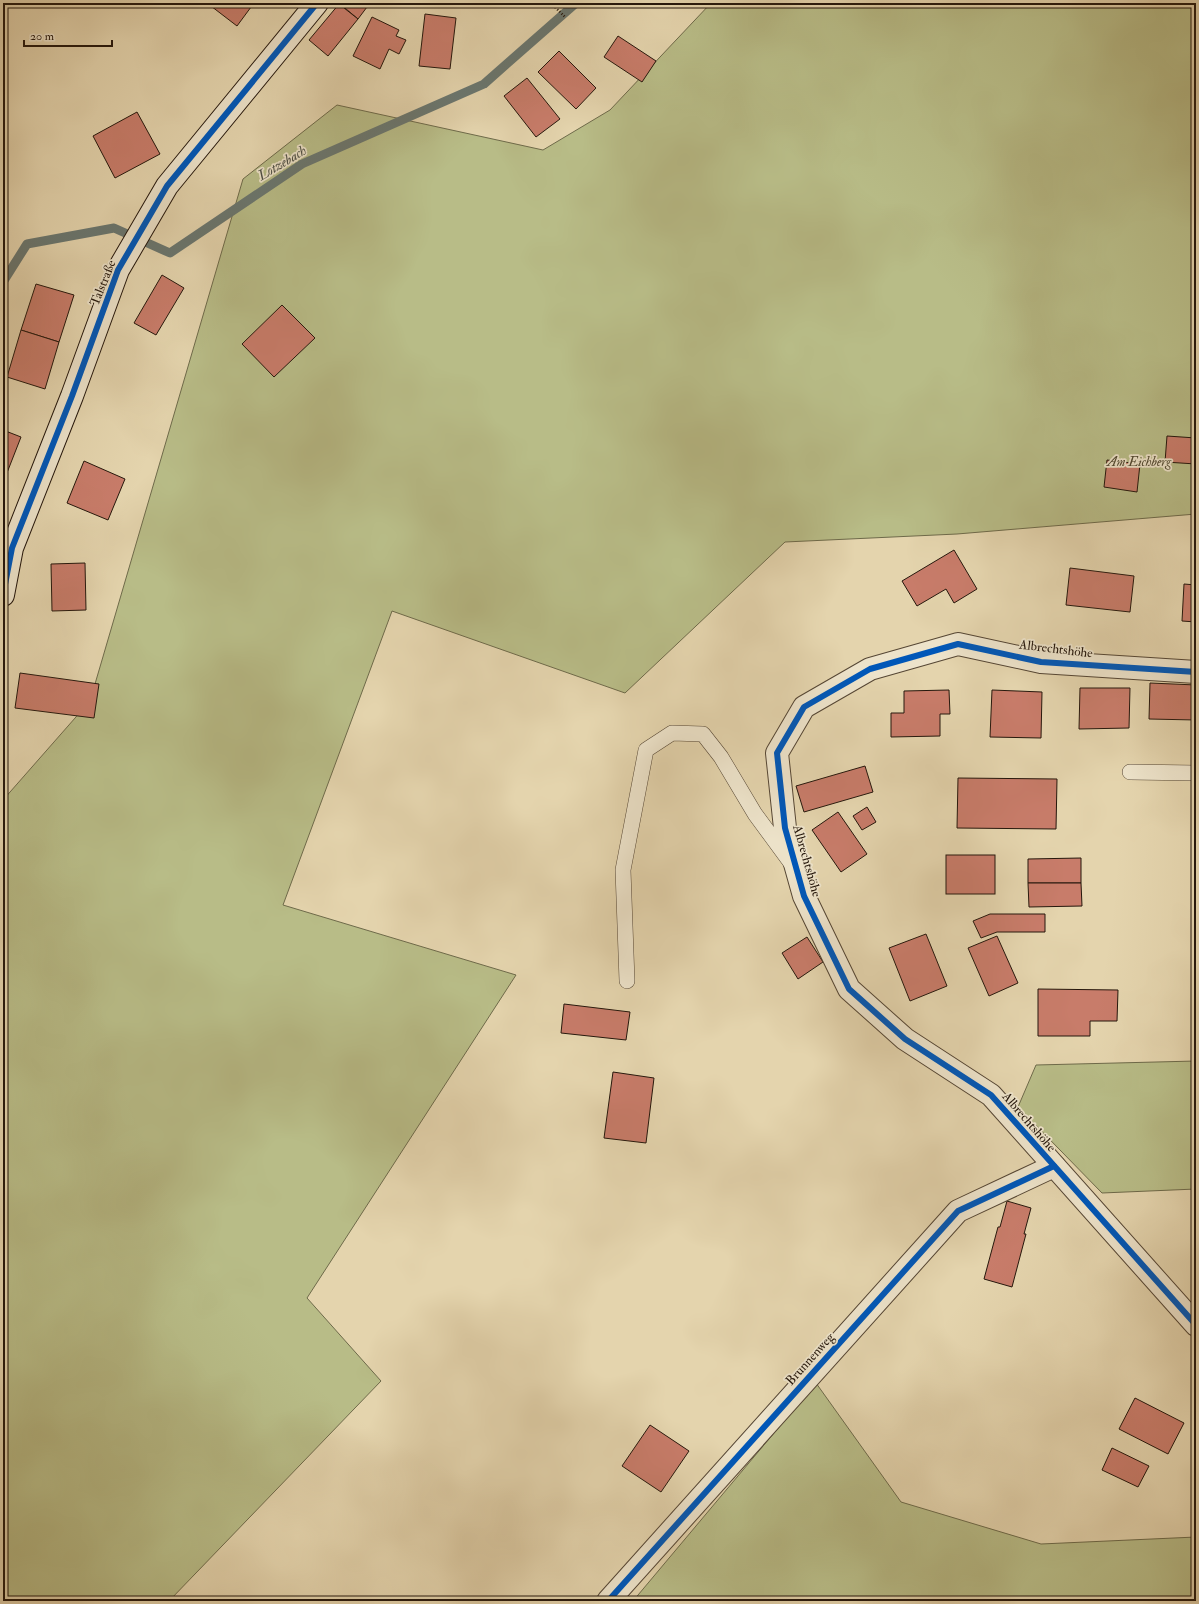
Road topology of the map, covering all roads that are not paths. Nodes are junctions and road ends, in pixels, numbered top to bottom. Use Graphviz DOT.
graph roads {
  1 [pos="316,3"];
  2 [pos="3,595"];
  3 [pos="1196,672"];
  4 [pos="1130,772"];
  5 [pos="1196,773"];
  6 [pos="797,872"];
  7 [pos="627,981"];
  8 [pos="1054,1166"];
  9 [pos="1196,1325"];
  10 [pos="608,1601"];
  1 -- 2 [label="street, Talstraße"];
  3 -- 6 [label="street, Albrechtshöhe"];
  4 -- 5 [label="lane"];
  6 -- 7 [label="lane"];
  6 -- 8 [label="street, Albrechtshöhe"];
  8 -- 9 [label="street, Albrechtshöhe"];
  8 -- 10 [label="street, Brunnenweg"];
}
